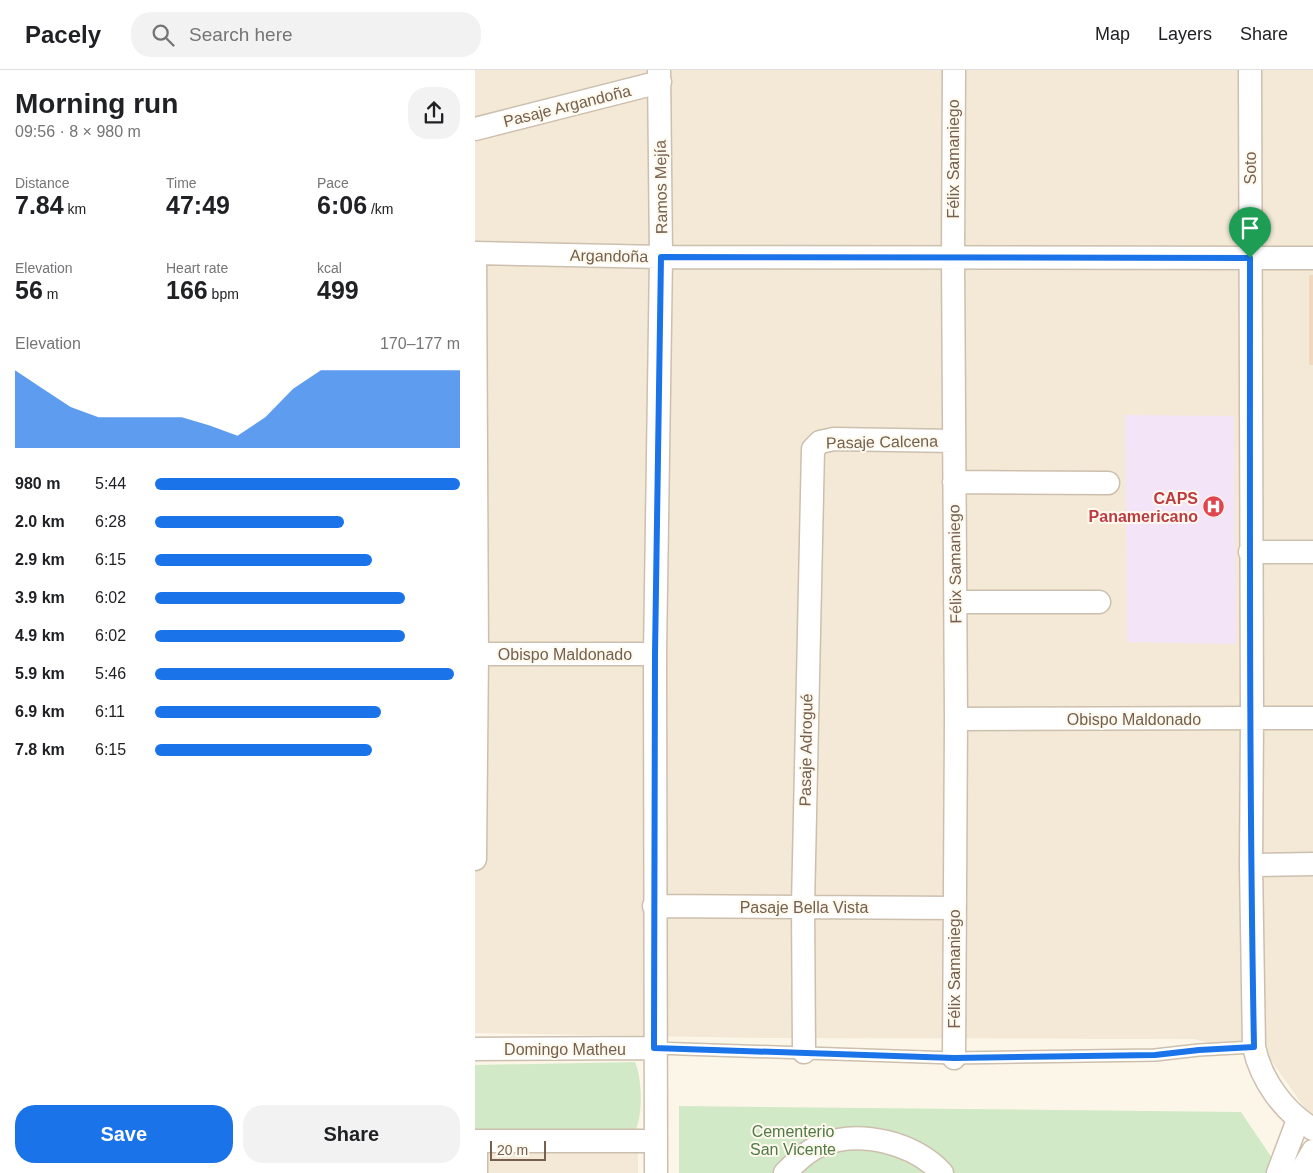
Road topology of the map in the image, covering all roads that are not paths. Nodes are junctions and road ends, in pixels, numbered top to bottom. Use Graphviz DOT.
graph roads {
  1 [pos="954,70"];
  2 [pos="1249,70"];
  3 [pos="660,76"];
  4 [pos="475,129"];
  5 [pos="475,253"];
  6 [pos="661,257"];
  7 [pos="953,258"];
  8 [pos="1250,258"];
  9 [pos="1313,258"];
  10 [pos="953,441"];
  11 [pos="813,448"];
  12 [pos="954,482"];
  13 [pos="1107,483"];
  14 [pos="1250,552"];
  15 [pos="1313,552"];
  16 [pos="955,602"];
  17 [pos="1099,602"];
  18 [pos="476,654"];
  19 [pos="655,654"];
  20 [pos="1313,718"];
  21 [pos="956,719"];
  22 [pos="1252,719"];
  23 [pos="475,859"];
  24 [pos="1313,864"];
  25 [pos="1251,865"];
  26 [pos="654,906"];
  27 [pos="803,906"];
  28 [pos="954,908"];
  29 [pos="1254,1047"];
  30 [pos="654,1048"];
  31 [pos="475,1049"];
  32 [pos="803,1052"];
  33 [pos="954,1058"];
  34 [pos="1305,1124"];
  35 [pos="475,1141"];
  36 [pos="656,1141"];
  37 [pos="1313,1150"];
  38 [pos="476,1173"];
  39 [pos="656,1173"];
  40 [pos="785,1173"];
  41 [pos="942,1173"];
  42 [pos="1278,1173"];
  43 [pos="1300,1173"];
  1 -- 7 [label="street, Félix Samaniego"];
  2 -- 8 [label="street, Soto"];
  3 -- 4 [label="street, Pasaje Argandoña"];
  3 -- 6 [label="street, Ramos Mejía"];
  5 -- 6 [label="street, Argandoña"];
  5 -- 18 [label="street"];
  6 -- 7 [label="street, Argandoña"];
  6 -- 19 [label="street, Ramos Mejía"];
  7 -- 8 [label="street, Argandoña"];
  7 -- 10 [label="street, Félix Samaniego"];
  8 -- 9 [label="street, Argandoña"];
  8 -- 14 [label="street, Soto"];
  10 -- 11 [label="street, Pasaje Calcena"];
  10 -- 12 [label="street, Félix Samaniego"];
  11 -- 27 [label="street, Pasaje Adrogué"];
  12 -- 13 [label="street"];
  12 -- 16 [label="street, Félix Samaniego"];
  14 -- 15 [label="street"];
  14 -- 22 [label="street, Soto"];
  16 -- 17 [label="street"];
  16 -- 21 [label="street, Félix Samaniego"];
  18 -- 19 [label="street, Obispo Maldonado"];
  18 -- 23 [label="street"];
  19 -- 26 [label="street, Ramos Mejía"];
  20 -- 22 [label="street, Obispo Maldonado"];
  21 -- 22 [label="street, Obispo Maldonado"];
  21 -- 28 [label="street, Félix Samaniego"];
  22 -- 25 [label="street, Soto"];
  24 -- 25 [label="street"];
  25 -- 29 [label="street, Soto"];
  26 -- 27 [label="street, Pasaje Bella Vista"];
  26 -- 30 [label="street, Ramos Mejía"];
  27 -- 28 [label="street, Pasaje Bella Vista"];
  27 -- 32 [label="street, Pasaje Adrogué"];
  28 -- 33 [label="street, Félix Samaniego"];
  29 -- 33 [label="lane"];
  29 -- 34 [label="street"];
  30 -- 31 [label="street, Domingo Matheu"];
  30 -- 32 [label="lane"];
  30 -- 36 [label="street, Ramos Mejía"];
  32 -- 33 [label="lane"];
  34 -- 42 [label="street"];
  35 -- 36 [label="street"];
  35 -- 38 [label="street"];
  36 -- 39 [label="street, Ramos Mejía"];
  37 -- 43 [label="street"];
  40 -- 41 [label="street"];
}
